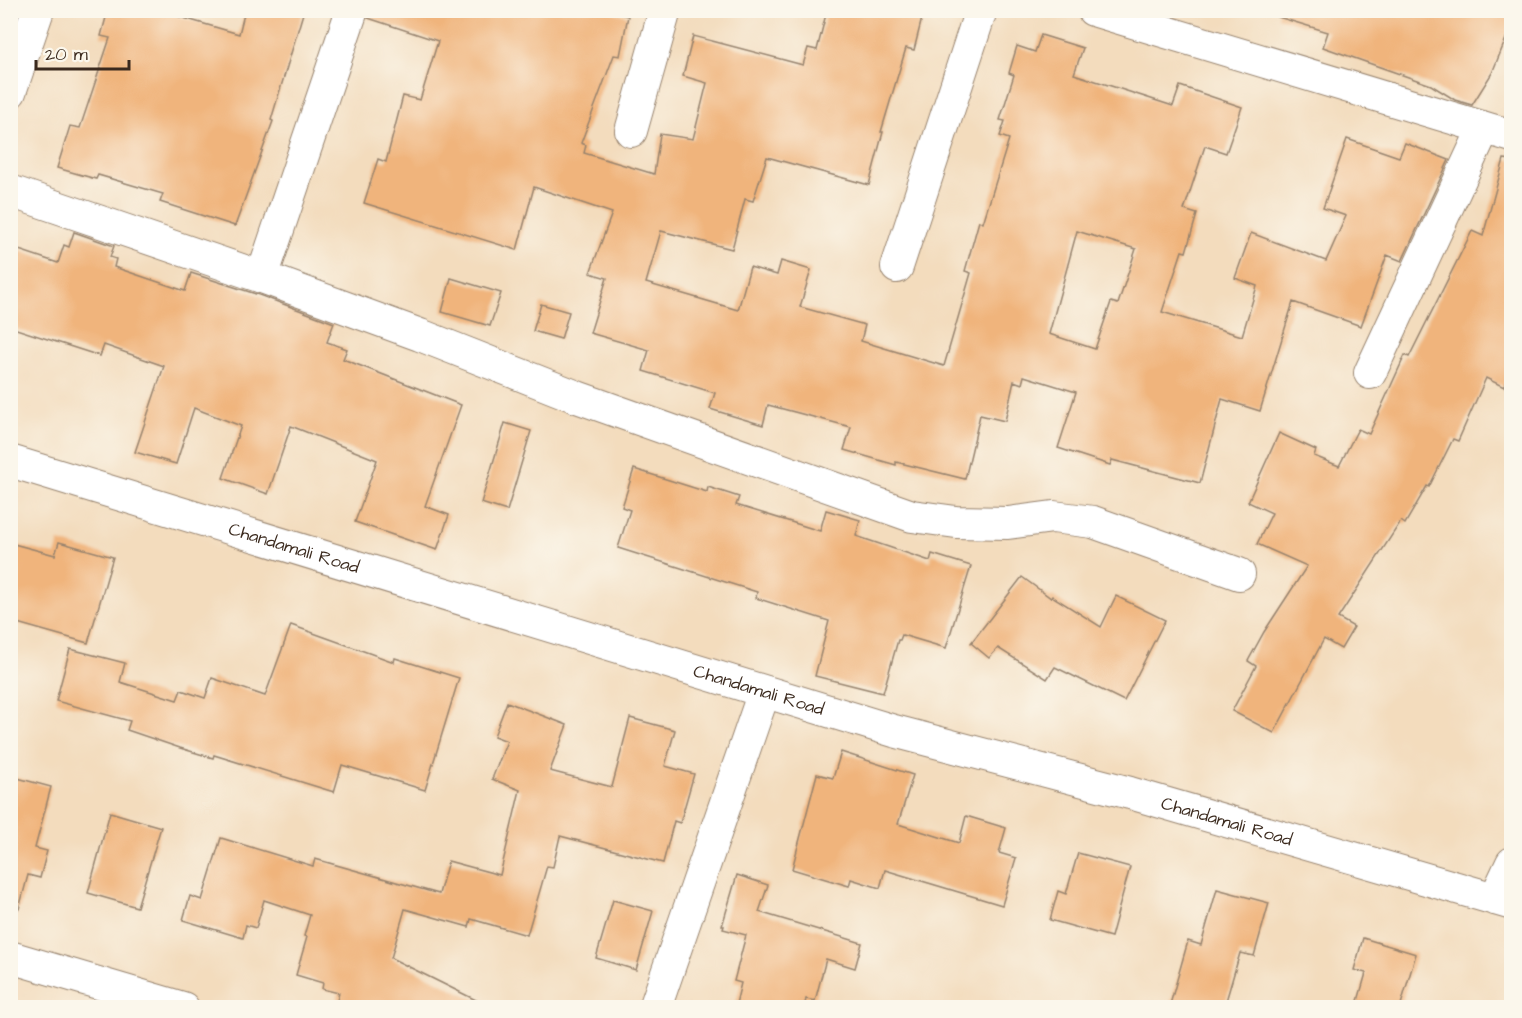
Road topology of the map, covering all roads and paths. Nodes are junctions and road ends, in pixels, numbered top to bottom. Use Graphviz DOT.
graph roads {
  1 [pos="38,10"];
  2 [pos="352,10"];
  3 [pos="665,10"];
  4 [pos="981,10"];
  5 [pos="1093,10"];
  6 [pos="10,92"];
  7 [pos="631,131"];
  8 [pos="1498,132"];
  9 [pos="10,191"];
  10 [pos="897,267"];
  11 [pos="262,277"];
  12 [pos="1370,373"];
  13 [pos="10,461"];
  14 [pos="1239,574"];
  15 [pos="764,692"];
  16 [pos="1512,863"];
  17 [pos="1503,901"];
  18 [pos="10,957"];
  19 [pos="183,1008"];
  20 [pos="655,1008"];
  1 -- 6 [label="street"];
  2 -- 11 [label="street"];
  3 -- 7 [label="street"];
  4 -- 10 [label="street"];
  5 -- 8 [label="street"];
  8 -- 12 [label="street"];
  9 -- 11 [label="street"];
  11 -- 14 [label="street"];
  13 -- 15 [label="street, Chandamali Road"];
  15 -- 17 [label="street, Chandamali Road"];
  15 -- 20 [label="street"];
  16 -- 17 [label="street"];
  18 -- 19 [label="street"];
}
